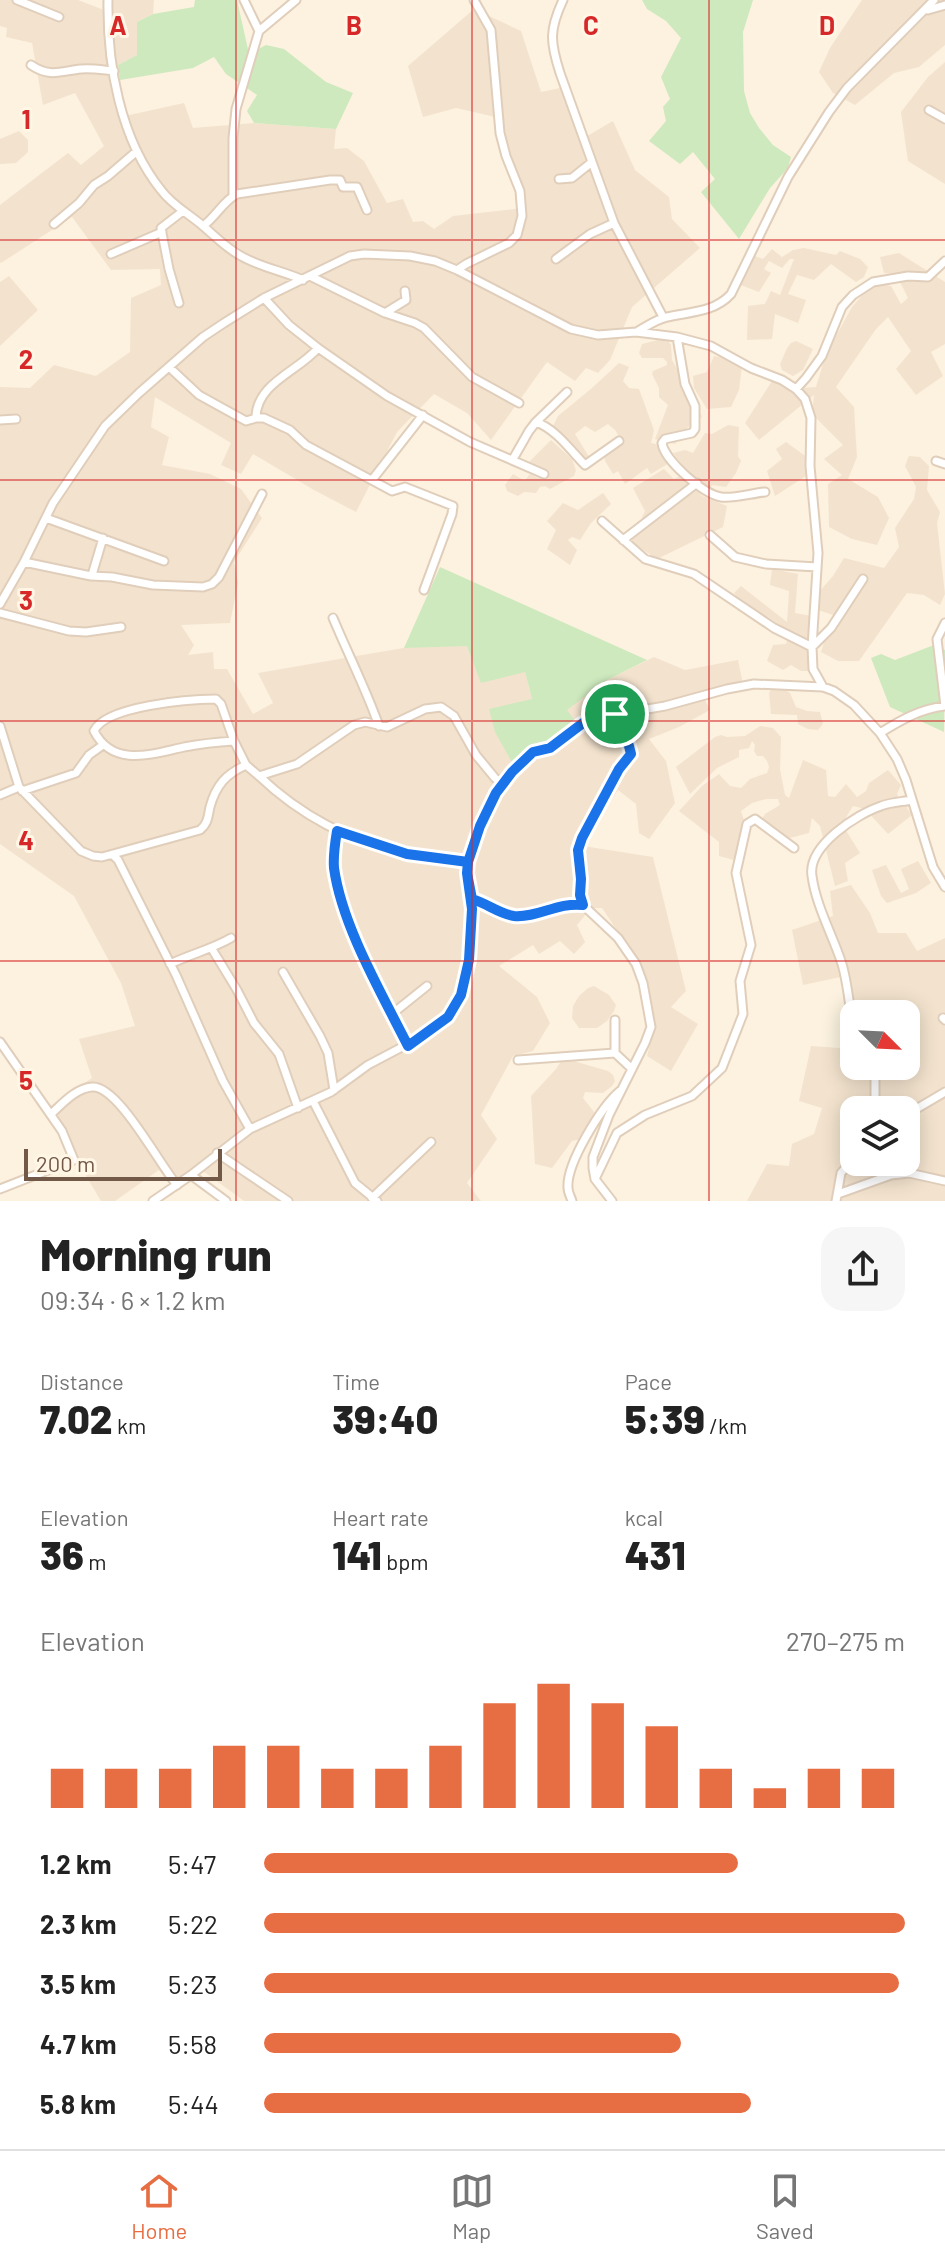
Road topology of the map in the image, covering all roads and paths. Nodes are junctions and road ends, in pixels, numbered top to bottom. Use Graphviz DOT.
graph roads {
  1 [pos="17,0"];
  2 [pos="108,0"];
  3 [pos="244,0"];
  4 [pos="296,0"];
  5 [pos="474,0"];
  6 [pos="563,0"];
  7 [pos="934,0"];
  8 [pos="945,5"];
  9 [pos="924,11"];
  10 [pos="59,17"];
  11 [pos="259,31"];
  12 [pos="31,65"];
  13 [pos="114,71"];
  14 [pos="929,110"];
  15 [pos="945,119"];
  16 [pos="137,151"];
  17 [pos="592,162"];
  18 [pos="559,179"];
  19 [pos="233,196"];
  20 [pos="367,210"];
  21 [pos="183,211"];
  22 [pos="614,223"];
  23 [pos="54,224"];
  24 [pos="203,226"];
  25 [pos="162,232"];
  26 [pos="111,254"];
  27 [pos="556,259"];
  28 [pos="945,261"];
  29 [pos="457,270"];
  30 [pos="307,278"];
  31 [pos="405,291"];
  32 [pos="264,298"];
  33 [pos="179,303"];
  34 [pos="385,313"];
  35 [pos="663,317"];
  36 [pos="636,332"];
  37 [pos="677,337"];
  38 [pos="318,348"];
  39 [pos="169,367"];
  40 [pos="796,389"];
  41 [pos="567,392"];
  42 [pos="519,403"];
  43 [pos="423,415"];
  44 [pos="256,418"];
  45 [pos="16,419"];
  46 [pos="0,420"];
  47 [pos="536,422"];
  48 [pos="619,441"];
  49 [pos="513,459"];
  50 [pos="936,461"];
  51 [pos="945,464"];
  52 [pos="544,474"];
  53 [pos="372,480"];
  54 [pos="697,483"];
  55 [pos="765,492"];
  56 [pos="262,494"];
  57 [pos="46,518"];
  58 [pos="602,521"];
  59 [pos="710,535"];
  60 [pos="103,538"];
  61 [pos="623,540"];
  62 [pos="164,561"];
  63 [pos="24,562"];
  64 [pos="817,567"];
  65 [pos="92,575"];
  66 [pos="863,579"];
  67 [pos="424,590"];
  68 [pos="1,599"];
  69 [pos="0,613"];
  70 [pos="333,618"];
  71 [pos="945,623"];
  72 [pos="121,627"];
  73 [pos="812,647"];
  74 [pos="823,687"];
  75 [pos="615,714"];
  76 [pos="0,726"];
  77 [pos="379,726"];
  78 [pos="880,733"];
  79 [pos="234,741"];
  80 [pos="103,745"];
  81 [pos="246,765"];
  82 [pos="259,776"];
  83 [pos="503,784"];
  84 [pos="20,789"];
  85 [pos="0,795"];
  86 [pos="912,800"];
  87 [pos="337,831"];
  88 [pos="794,848"];
  89 [pos="113,855"];
  90 [pos="468,862"];
  91 [pos="945,887"];
  92 [pos="472,899"];
  93 [pos="583,905"];
  94 [pos="231,938"];
  95 [pos="212,949"];
  96 [pos="170,964"];
  97 [pos="283,972"];
  98 [pos="427,986"];
  99 [pos="848,1000"];
  100 [pos="392,1014"];
  101 [pos="615,1020"];
  102 [pos="0,1042"];
  103 [pos="408,1046"];
  104 [pos="615,1053"];
  105 [pos="518,1060"];
  106 [pos="632,1069"];
  107 [pos="624,1087"];
  108 [pos="334,1090"];
  109 [pos="945,1092"];
  110 [pos="313,1101"];
  111 [pos="920,1107"];
  112 [pos="298,1108"];
  113 [pos="51,1114"];
  114 [pos="250,1129"];
  115 [pos="431,1142"];
  116 [pos="217,1153"];
  117 [pos="191,1175"];
  118 [pos="840,1175"];
  119 [pos="595,1179"];
  120 [pos="945,1181"];
  121 [pos="177,1185"];
  122 [pos="0,1189"];
  123 [pos="837,1198"];
  124 [pos="374,1200"];
  125 [pos="153,1201"];
  126 [pos="226,1201"];
  127 [pos="288,1201"];
  128 [pos="572,1201"];
  129 [pos="612,1201"];
  1 -- 10 [label="street"];
  2 -- 13 [label="street"];
  3 -- 11 [label="street"];
  4 -- 11 [label="street"];
  5 -- 29 [label="street"];
  6 -- 17 [label="street"];
  7 -- 9 [label="street"];
  8 -- 9 [label="street"];
  9 -- 35 [label="street"];
  11 -- 19 [label="street"];
  12 -- 13 [label="street"];
  13 -- 16 [label="street"];
  14 -- 15 [label="street"];
  16 -- 21 [label="street"];
  16 -- 23 [label="street"];
  17 -- 18 [label="street"];
  17 -- 22 [label="street"];
  19 -- 20 [label="street"];
  19 -- 24 [label="street"];
  21 -- 24 [label="street"];
  21 -- 25 [label="street"];
  22 -- 27 [label="street"];
  22 -- 35 [label="street"];
  24 -- 30 [label="street"];
  25 -- 26 [label="street"];
  25 -- 33 [label="street"];
  28 -- 40 [label="street"];
  29 -- 30 [label="street"];
  29 -- 36 [label="street"];
  30 -- 32 [label="street"];
  30 -- 34 [label="street"];
  31 -- 34 [label="street"];
  32 -- 38 [label="street"];
  32 -- 39 [label="street"];
  34 -- 42 [label="street"];
  35 -- 36 [label="street"];
  36 -- 37 [label="street"];
  37 -- 40 [label="street"];
  37 -- 54 [label="street"];
  38 -- 43 [label="street"];
  38 -- 44 [label="street"];
  39 -- 44 [label="street"];
  39 -- 57 [label="street"];
  40 -- 64 [label="street"];
  41 -- 47 [label="street"];
  43 -- 49 [label="street"];
  43 -- 53 [label="street"];
  44 -- 53 [label="street"];
  45 -- 46 [label="street"];
  47 -- 48 [label="street"];
  47 -- 49 [label="street"];
  49 -- 52 [label="street"];
  50 -- 51 [label="street"];
  53 -- 67 [label="street"];
  54 -- 55 [label="street"];
  54 -- 61 [label="street"];
  56 -- 65 [label="street"];
  57 -- 60 [label="street"];
  57 -- 63 [label="street"];
  58 -- 61 [label="street"];
  59 -- 64 [label="street"];
  60 -- 62 [label="street"];
  60 -- 65 [label="street"];
  61 -- 73 [label="street"];
  63 -- 65 [label="street"];
  63 -- 68 [label="street"];
  64 -- 73 [label="street"];
  66 -- 73 [label="street"];
  69 -- 72 [label="street"];
  70 -- 77 [label="street"];
  71 -- 78 [label="street"];
  73 -- 74 [label="street"];
  74 -- 75 [label="street"];
  74 -- 78 [label="street"];
  75 -- 83 [label="street"];
  75 -- 93 [label="street"];
  76 -- 84 [label="street"];
  77 -- 82 [label="street"];
  77 -- 83 [label="street"];
  78 -- 86 [label="street"];
  79 -- 80 [label="street"];
  79 -- 80 [label="street"];
  79 -- 81 [label="street"];
  80 -- 84 [label="street"];
  81 -- 82 [label="street"];
  81 -- 89 [label="street"];
  82 -- 87 [label="street"];
  83 -- 90 [label="street"];
  84 -- 85 [label="street"];
  84 -- 89 [label="street"];
  86 -- 91 [label="street"];
  86 -- 99 [label="street"];
  87 -- 90 [label="street"];
  87 -- 100 [label="street"];
  88 -- 119 [label="street"];
  89 -- 96 [label="street"];
  90 -- 92 [label="street"];
  92 -- 93 [label="street"];
  92 -- 103 [label="street"];
  93 -- 106 [label="street"];
  94 -- 95 [label="street"];
  95 -- 96 [label="street"];
  95 -- 112 [label="street"];
  96 -- 114 [label="street"];
  97 -- 108 [label="street"];
  98 -- 100 [label="street"];
  100 -- 103 [label="street"];
  101 -- 104 [label="street"];
  102 -- 113 [label="street"];
  103 -- 108 [label="street"];
  104 -- 105 [label="street"];
  104 -- 106 [label="street"];
  106 -- 107 [label="street"];
  107 -- 119 [label="street"];
  107 -- 128 [label="street"];
  108 -- 110 [label="street"];
  109 -- 111 [label="street"];
  110 -- 112 [label="street"];
  110 -- 124 [label="street"];
  112 -- 114 [label="street"];
  113 -- 121 [label="street"];
  113 -- 122 [label="street"];
  114 -- 116 [label="street"];
  115 -- 124 [label="street"];
  116 -- 117 [label="street"];
  116 -- 127 [label="street"];
  117 -- 121 [label="street"];
  117 -- 126 [label="street"];
  118 -- 123 [label="street"];
  119 -- 129 [label="street"];
  120 -- 123 [label="street"];
  121 -- 125 [label="street"];
}
